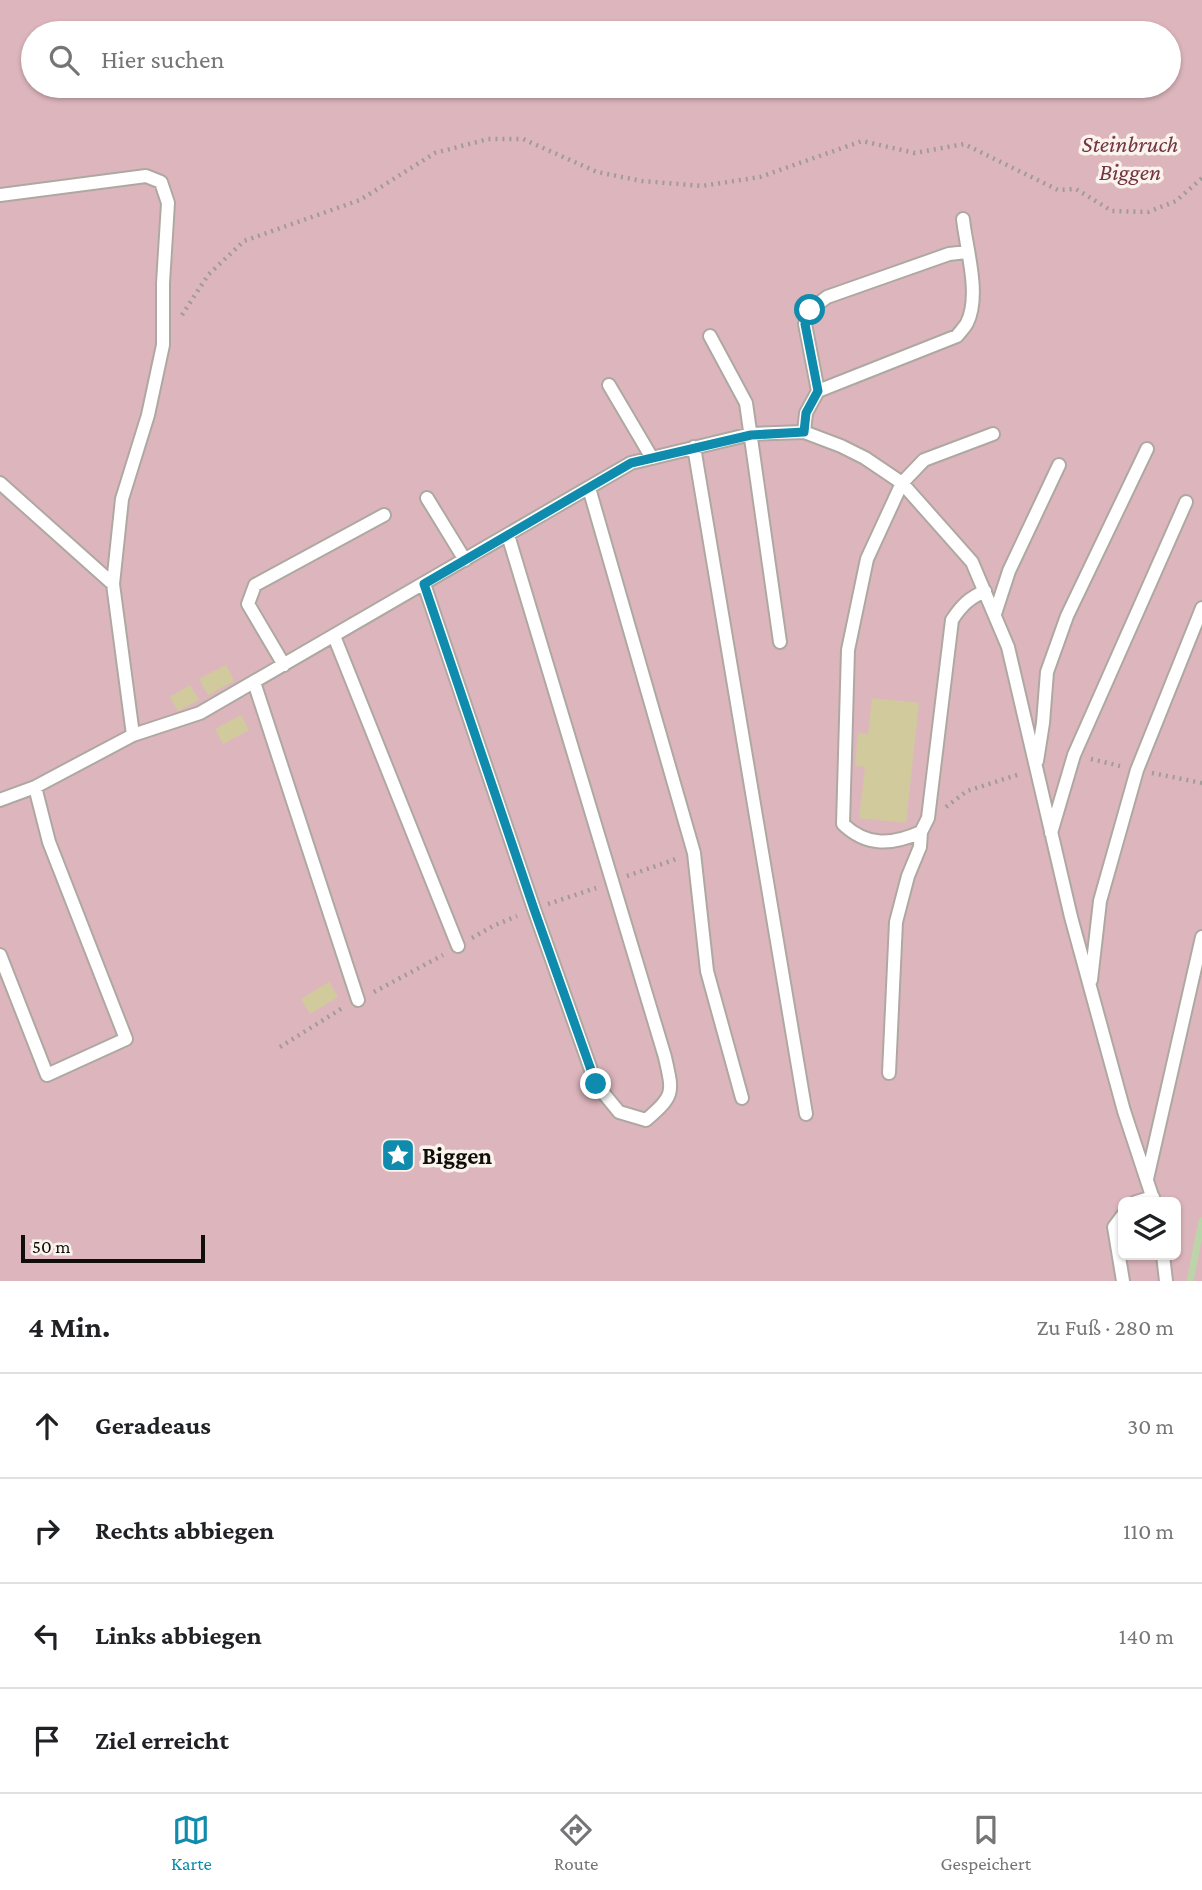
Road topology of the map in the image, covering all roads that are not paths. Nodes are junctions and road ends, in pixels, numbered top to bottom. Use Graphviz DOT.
graph roads {
  1 [pos="0,195"];
  2 [pos="963,219"];
  3 [pos="967,252"];
  4 [pos="710,336"];
  5 [pos="609,386"];
  6 [pos="818,391"];
  7 [pos="804,432"];
  8 [pos="993,434"];
  9 [pos="751,435"];
  10 [pos="694,447"];
  11 [pos="1147,449"];
  12 [pos="652,458"];
  13 [pos="1059,465"];
  14 [pos="0,483"];
  15 [pos="902,483"];
  16 [pos="589,488"];
  17 [pos="427,498"];
  18 [pos="1186,502"];
  19 [pos="384,515"];
  20 [pos="508,535"];
  21 [pos="465,560"];
  22 [pos="113,584"];
  23 [pos="424,584"];
  24 [pos="985,591"];
  25 [pos="1202,608"];
  26 [pos="995,614"];
  27 [pos="334,636"];
  28 [pos="780,642"];
  29 [pos="284,665"];
  30 [pos="254,682"];
  31 [pos="133,735"];
  32 [pos="1036,769"];
  33 [pos="36,787"];
  34 [pos="0,800"];
  35 [pos="921,832"];
  36 [pos="1051,833"];
  37 [pos="1202,937"];
  38 [pos="458,946"];
  39 [pos="0,955"];
  40 [pos="1090,987"];
  41 [pos="358,1000"];
  42 [pos="889,1073"];
  43 [pos="742,1098"];
  44 [pos="806,1114"];
  45 [pos="1147,1179"];
  46 [pos="1153,1197"];
  47 [pos="1118,1222"];
  48 [pos="1118,1251"];
  49 [pos="1120,1260"];
  50 [pos="1164,1260"];
  51 [pos="1123,1281"];
  52 [pos="1166,1281"];
  1 -- 22 [label="lane"];
  2 -- 3 [label="lane"];
  3 -- 6 [label="lane"];
  3 -- 6 [label="lane"];
  4 -- 9 [label="lane"];
  5 -- 12 [label="lane"];
  6 -- 7 [label="lane"];
  7 -- 9 [label="lane"];
  7 -- 15 [label="lane"];
  8 -- 15 [label="lane"];
  9 -- 10 [label="lane"];
  9 -- 28 [label="lane"];
  10 -- 12 [label="lane"];
  10 -- 44 [label="lane"];
  11 -- 32 [label="lane"];
  12 -- 16 [label="lane"];
  13 -- 26 [label="lane"];
  14 -- 22 [label="lane"];
  15 -- 24 [label="lane"];
  15 -- 35 [label="lane"];
  16 -- 20 [label="lane"];
  16 -- 43 [label="lane"];
  17 -- 21 [label="lane"];
  18 -- 36 [label="lane"];
  19 -- 29 [label="lane"];
  20 -- 21 [label="lane"];
  20 -- 23 [label="lane"];
  21 -- 23 [label="lane"];
  22 -- 31 [label="lane"];
  23 -- 27 [label="lane"];
  24 -- 26 [label="lane"];
  24 -- 35 [label="lane"];
  25 -- 40 [label="lane"];
  26 -- 32 [label="lane"];
  27 -- 29 [label="lane"];
  27 -- 38 [label="lane"];
  29 -- 30 [label="lane"];
  30 -- 31 [label="lane"];
  30 -- 41 [label="lane"];
  31 -- 33 [label="lane"];
  32 -- 36 [label="lane"];
  33 -- 34 [label="lane"];
  33 -- 39 [label="lane"];
  35 -- 42 [label="lane"];
  36 -- 40 [label="lane"];
  37 -- 45 [label="lane"];
  40 -- 45 [label="lane"];
  45 -- 46 [label="lane"];
  47 -- 48 [label="lane"];
  49 -- 51 [label="lane"];
  50 -- 52 [label="lane"];
}
